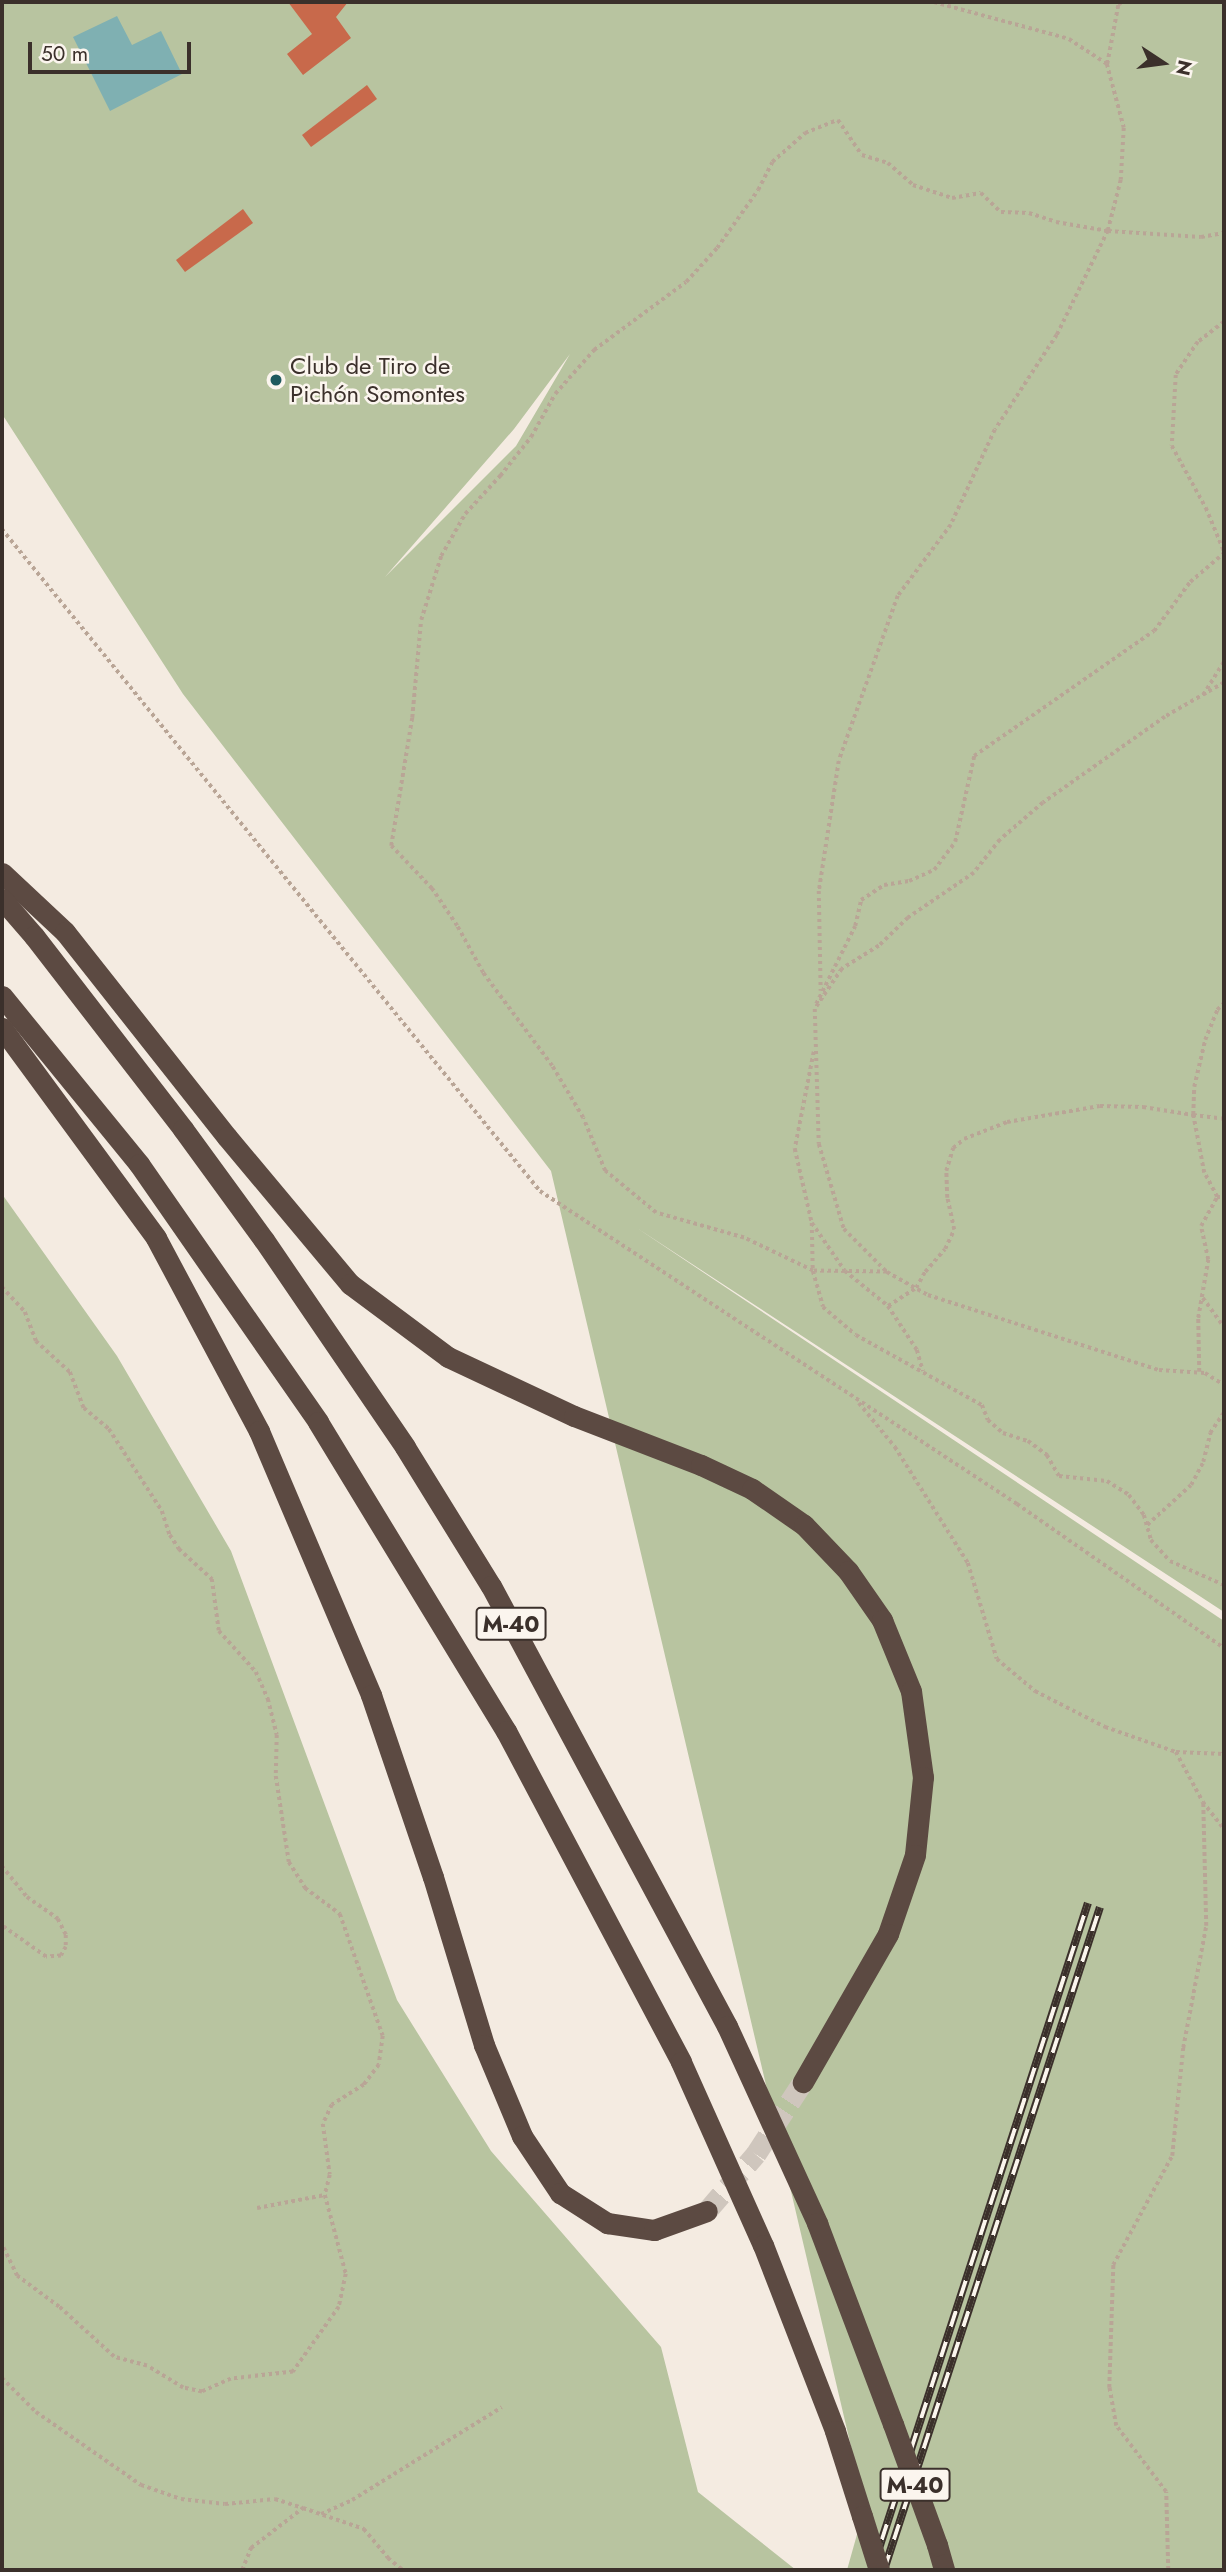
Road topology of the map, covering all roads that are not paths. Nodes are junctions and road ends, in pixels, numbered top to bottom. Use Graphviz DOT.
graph roads {
  1 [pos="2,873"];
  2 [pos="2,899"];
  3 [pos="2,996"];
  4 [pos="2,1028"];
  5 [pos="803,2082"];
  6 [pos="707,2211"];
  7 [pos="879,2570"];
  8 [pos="944,2570"];
  1 -- 5 [label="highway"];
  2 -- 8 [label="highway, M-40, bridge"];
  3 -- 7 [label="highway, M-40, bridge"];
  4 -- 6 [label="highway"];
}
